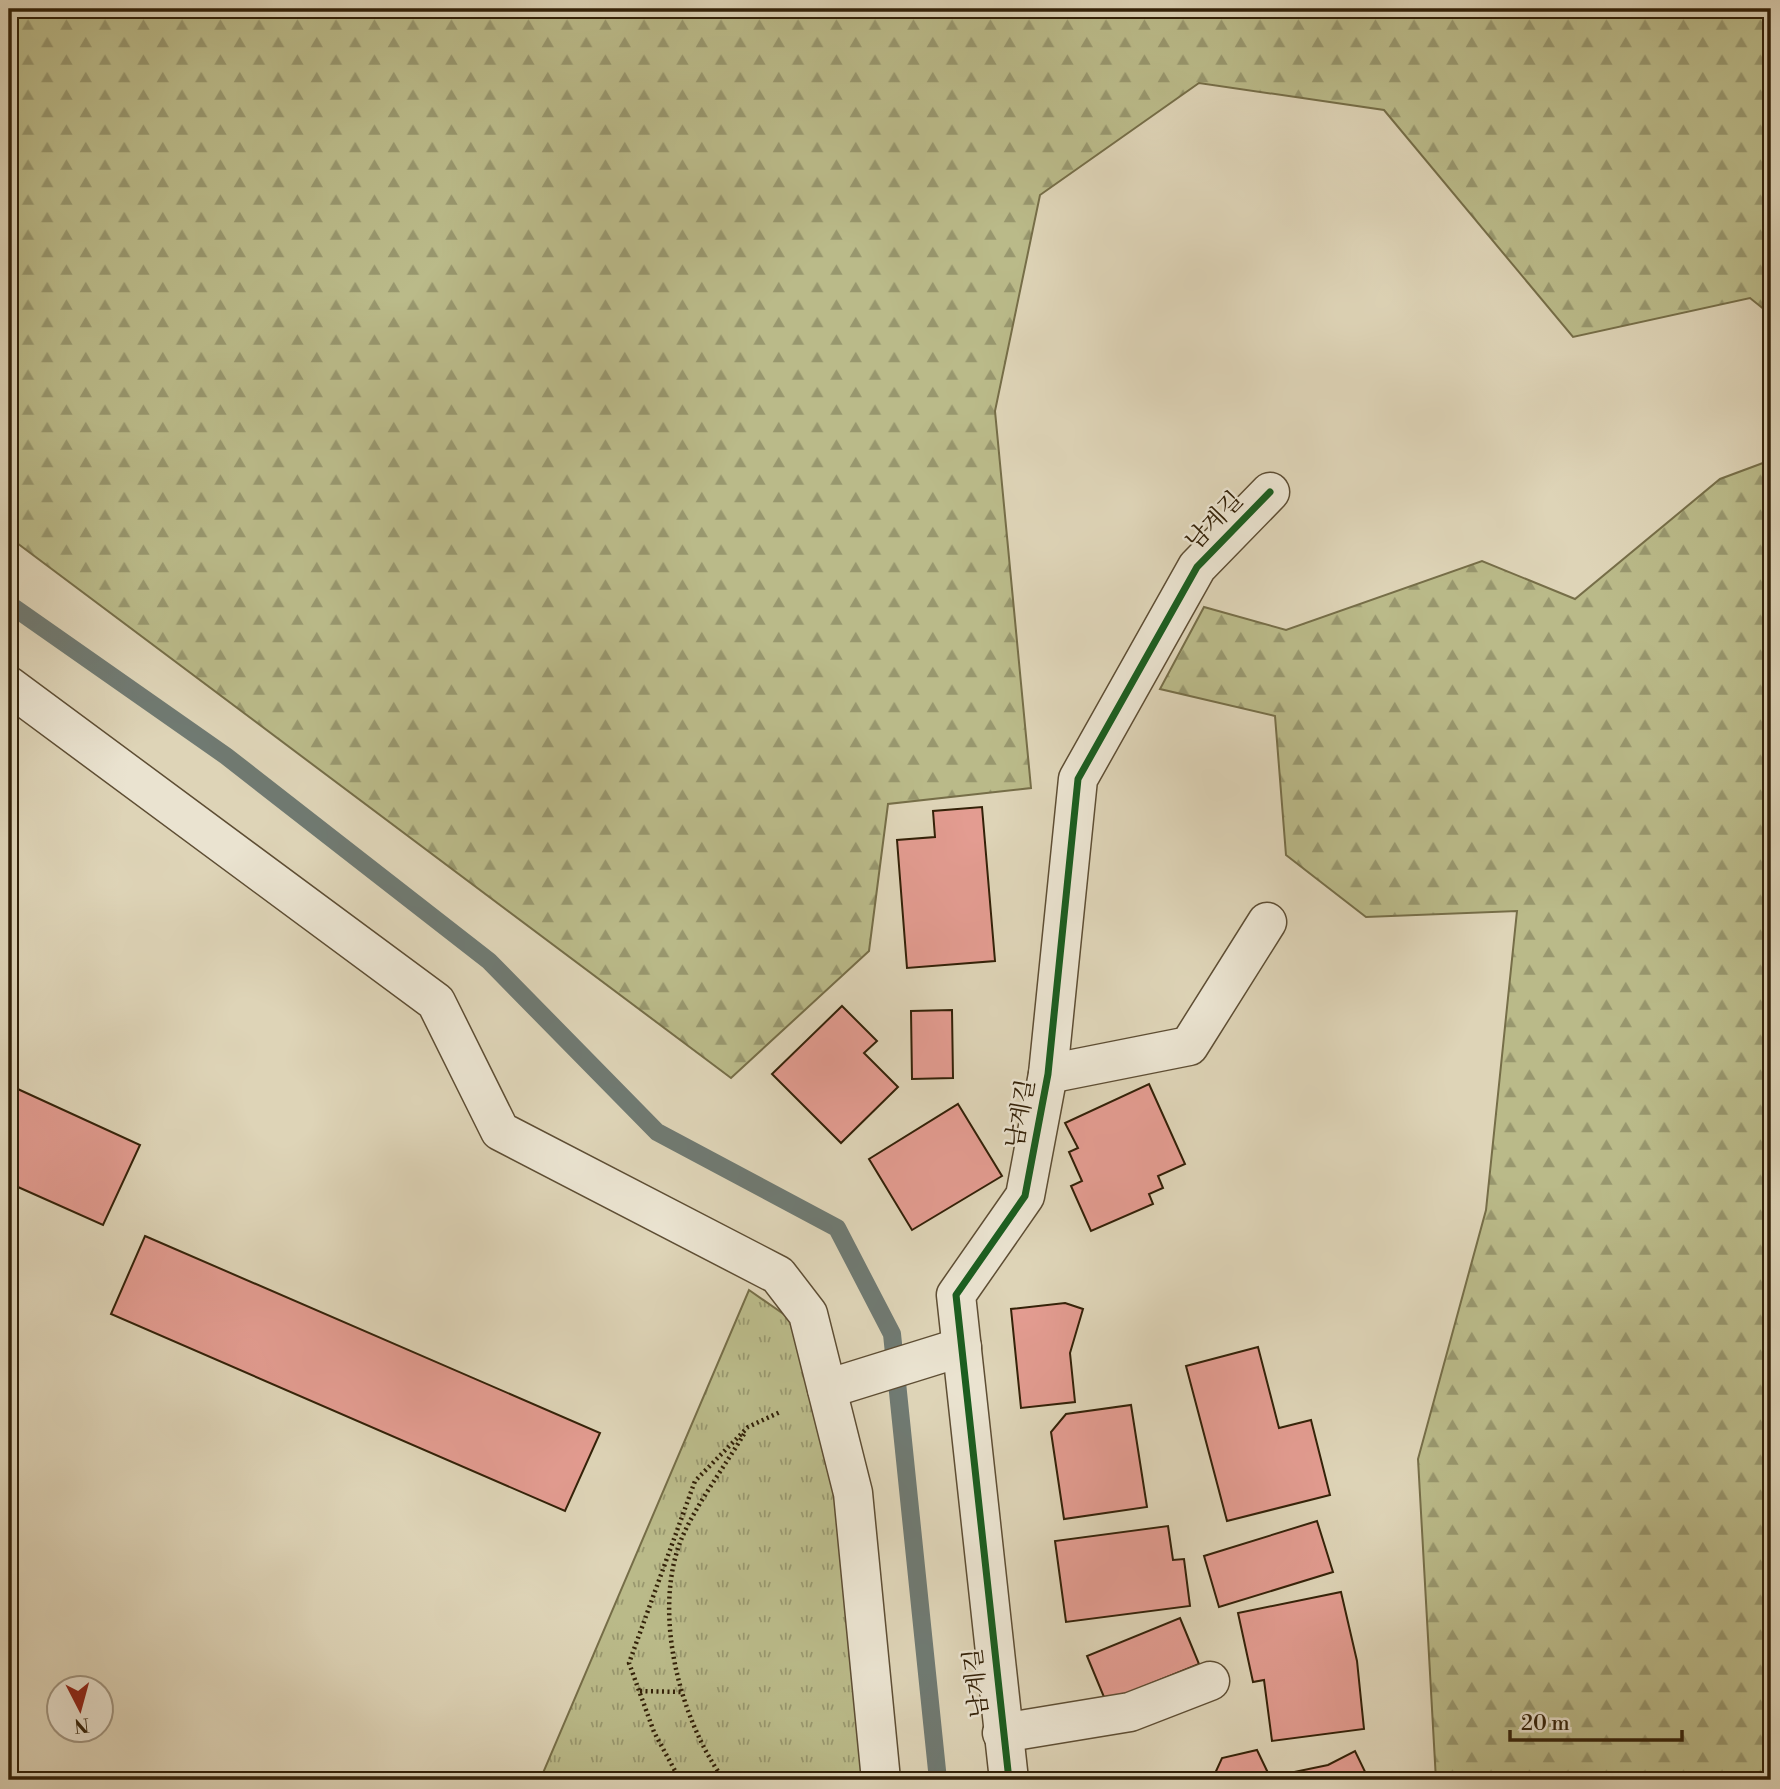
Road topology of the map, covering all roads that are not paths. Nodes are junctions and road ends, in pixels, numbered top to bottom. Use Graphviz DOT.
graph roads {
  1 [pos="1270,492"];
  2 [pos="9,686"];
  3 [pos="1267,922"];
  4 [pos="1048,1074"];
  5 [pos="961,1347"];
  6 [pos="834,1387"];
  7 [pos="1210,1681"];
  8 [pos="1002,1733"];
  9 [pos="881,1780"];
  10 [pos="1009,1780"];
  1 -- 4 [label="street, 남계길"];
  2 -- 6 [label="street"];
  3 -- 4 [label="street, 남계길"];
  4 -- 5 [label="street, 남계길"];
  5 -- 6 [label="street"];
  5 -- 8 [label="street, 남계길"];
  6 -- 9 [label="street"];
  7 -- 8 [label="street"];
  8 -- 10 [label="street, 남계길"];
}
